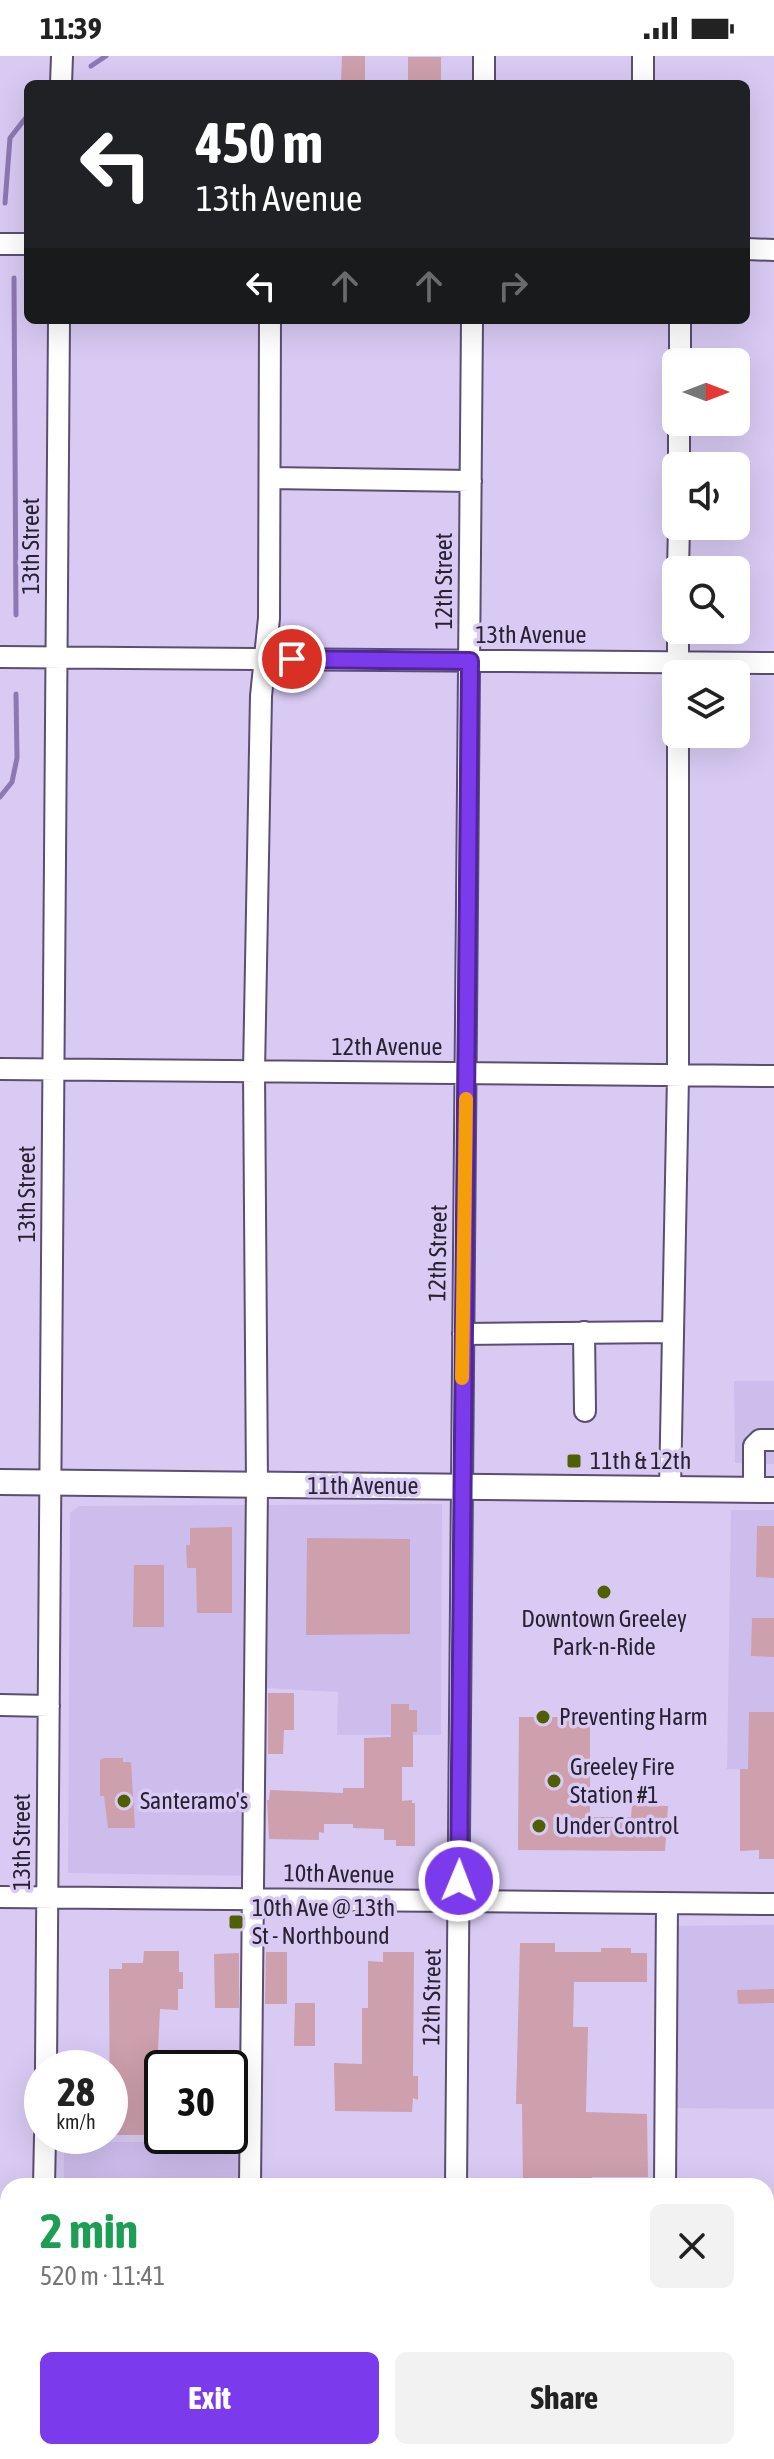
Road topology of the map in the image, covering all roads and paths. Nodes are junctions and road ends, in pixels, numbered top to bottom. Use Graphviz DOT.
graph roads {
  1 [pos="62,56"];
  2 [pos="484,56"];
  3 [pos="643,56"];
  4 [pos="61,80"];
  5 [pos="484,80"];
  6 [pos="643,80"];
  7 [pos="0,244"];
  8 [pos="24,244"];
  9 [pos="750,249"];
  10 [pos="774,250"];
  11 [pos="59,324"];
  12 [pos="270,324"];
  13 [pos="472,324"];
  14 [pos="680,324"];
  15 [pos="680,348"];
  16 [pos="270,478"];
  17 [pos="471,481"];
  18 [pos="0,657"];
  19 [pos="57,657"];
  20 [pos="264,658"];
  21 [pos="470,661"];
  22 [pos="774,663"];
  23 [pos="750,664"];
  24 [pos="662,667"];
  25 [pos="678,748"];
  26 [pos="0,1069"];
  27 [pos="54,1070"];
  28 [pos="254,1071"];
  29 [pos="466,1073"];
  30 [pos="678,1076"];
  31 [pos="774,1076"];
  32 [pos="584,1332"];
  33 [pos="673,1332"];
  34 [pos="463,1334"];
  35 [pos="585,1411"];
  36 [pos="774,1440"];
  37 [pos="0,1482"];
  38 [pos="51,1483"];
  39 [pos="257,1485"];
  40 [pos="461,1486"];
  41 [pos="670,1489"];
  42 [pos="764,1490"];
  43 [pos="0,1705"];
  44 [pos="49,1706"];
  45 [pos="0,1897"];
  46 [pos="47,1897"];
  47 [pos="251,1899"];
  48 [pos="459,1901"];
  49 [pos="667,1903"];
  50 [pos="774,1904"];
  51 [pos="46,2050"];
  52 [pos="45,2154"];
  53 [pos="44,2178"];
  54 [pos="250,2178"];
  55 [pos="456,2178"];
  56 [pos="665,2178"];
  1 -- 4 [label="street"];
  2 -- 5 [label="street"];
  3 -- 6 [label="street"];
  7 -- 8 [label="street"];
  9 -- 10 [label="street"];
  11 -- 19 [label="street, 13th Street"];
  12 -- 16 [label="street"];
  13 -- 17 [label="street, 12th Street"];
  14 -- 15 [label="street"];
  16 -- 17 [label="street"];
  16 -- 20 [label="street"];
  17 -- 21 [label="street, 12th Street"];
  18 -- 19 [label="street, 13th Avenue"];
  19 -- 20 [label="street, 13th Avenue"];
  19 -- 27 [label="street, 13th Street"];
  20 -- 21 [label="street, 13th Avenue"];
  20 -- 28 [label="street"];
  21 -- 24 [label="street, 13th Avenue"];
  21 -- 29 [label="street, 12th Street"];
  22 -- 23 [label="street, 13th Avenue"];
  25 -- 30 [label="street"];
  26 -- 27 [label="street, 12th Avenue"];
  27 -- 28 [label="street, 12th Avenue"];
  27 -- 38 [label="street, 13th Street"];
  28 -- 29 [label="street, 12th Avenue"];
  28 -- 39 [label="street"];
  29 -- 30 [label="street, 12th Avenue"];
  29 -- 34 [label="street, 12th Street"];
  30 -- 31 [label="street, 12th Avenue"];
  30 -- 33 [label="street"];
  32 -- 33 [label="street"];
  32 -- 34 [label="street"];
  32 -- 35 [label="street"];
  33 -- 41 [label="street"];
  34 -- 40 [label="street, 12th Street"];
  36 -- 42 [label="street"];
  37 -- 38 [label="main road, 11th Avenue"];
  38 -- 39 [label="main road, 11th Avenue"];
  38 -- 44 [label="street, 13th Street"];
  39 -- 40 [label="main road, 11th Avenue"];
  39 -- 47 [label="street"];
  40 -- 41 [label="main road, 11th Avenue"];
  40 -- 48 [label="street, 12th Street"];
  41 -- 42 [label="main road, 11th Avenue"];
  43 -- 44 [label="street"];
  44 -- 46 [label="street, 13th Street"];
  45 -- 46 [label="street, 10th Avenue"];
  46 -- 47 [label="street, 10th Avenue"];
  46 -- 51 [label="street, 13th Street"];
  47 -- 48 [label="street, 10th Avenue"];
  47 -- 54 [label="street"];
  48 -- 49 [label="street, 10th Avenue"];
  48 -- 55 [label="street, 12th Street"];
  49 -- 50 [label="street, 10th Avenue"];
  49 -- 56 [label="street"];
  52 -- 53 [label="street"];
}
